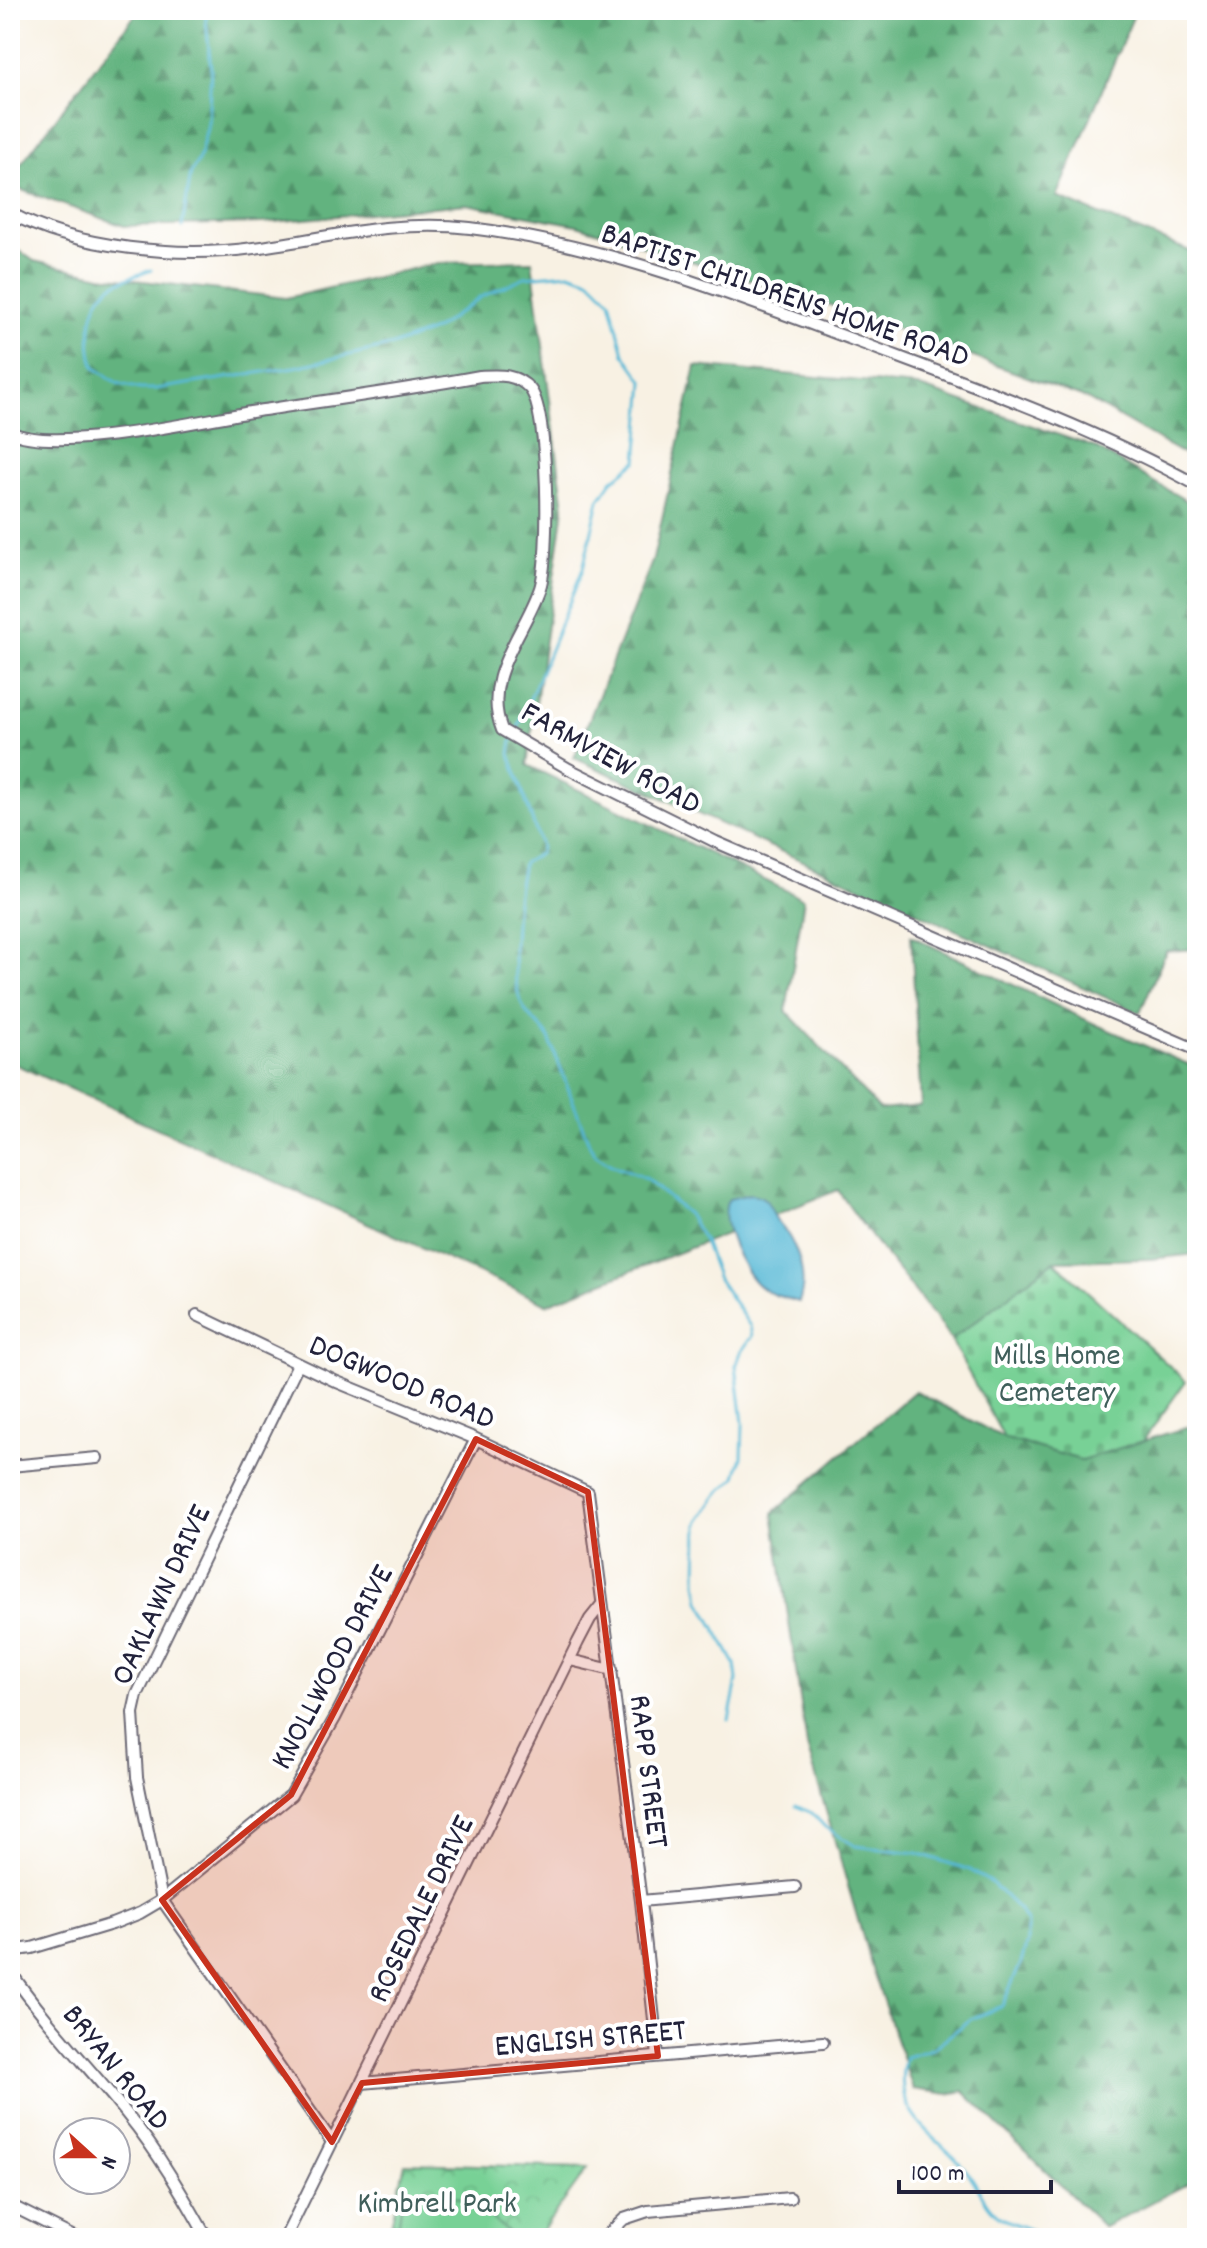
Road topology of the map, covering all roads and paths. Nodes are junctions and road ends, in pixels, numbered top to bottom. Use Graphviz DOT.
graph roads {
  1 [pos="10,213"];
  2 [pos="10,432"];
  3 [pos="1197,485"];
  4 [pos="1197,1050"];
  5 [pos="197,1315"];
  6 [pos="298,1364"];
  7 [pos="476,1439"];
  8 [pos="97,1458"];
  9 [pos="10,1466"];
  10 [pos="588,1492"];
  11 [pos="602,1604"];
  12 [pos="570,1660"];
  13 [pos="612,1670"];
  14 [pos="795,1887"];
  15 [pos="162,1900"];
  16 [pos="641,1901"];
  17 [pos="10,1951"];
  18 [pos="10,1971"];
  19 [pos="823,2042"];
  20 [pos="658,2056"];
  21 [pos="362,2083"];
  22 [pos="332,2142"];
  23 [pos="790,2198"];
  24 [pos="10,2205"];
  25 [pos="76,2238"];
  26 [pos="207,2238"];
  27 [pos="285,2238"];
  28 [pos="604,2238"];
  1 -- 3 [label="street, BAPTIST CHILDRENS HOME ROAD"];
  2 -- 4 [label="street, FARMVIEW ROAD"];
  5 -- 6 [label="street, DOGWOOD ROAD"];
  6 -- 7 [label="street, DOGWOOD ROAD"];
  6 -- 15 [label="street, OAKLAWN DRIVE"];
  7 -- 10 [label="street, DOGWOOD ROAD"];
  7 -- 15 [label="street, KNOLLWOOD DRIVE"];
  8 -- 9 [label="street"];
  10 -- 11 [label="street, RAPP STREET"];
  11 -- 12 [label="street, ROSEDALE DRIVE"];
  11 -- 13 [label="street, RAPP STREET"];
  12 -- 13 [label="street"];
  12 -- 21 [label="street, ROSEDALE DRIVE"];
  13 -- 16 [label="street, RAPP STREET"];
  14 -- 16 [label="street"];
  15 -- 17 [label="street, KNOLLWOOD DRIVE"];
  15 -- 22 [label="street, OAKLAWN DRIVE"];
  16 -- 20 [label="street, RAPP STREET"];
  18 -- 26 [label="street, BRYAN ROAD"];
  19 -- 20 [label="street, ENGLISH STREET"];
  20 -- 21 [label="street, ENGLISH STREET"];
  21 -- 22 [label="street, ROSEDALE DRIVE"];
  22 -- 27 [label="street, ROSEDALE DRIVE"];
  23 -- 28 [label="street"];
  24 -- 25 [label="street"];
}
